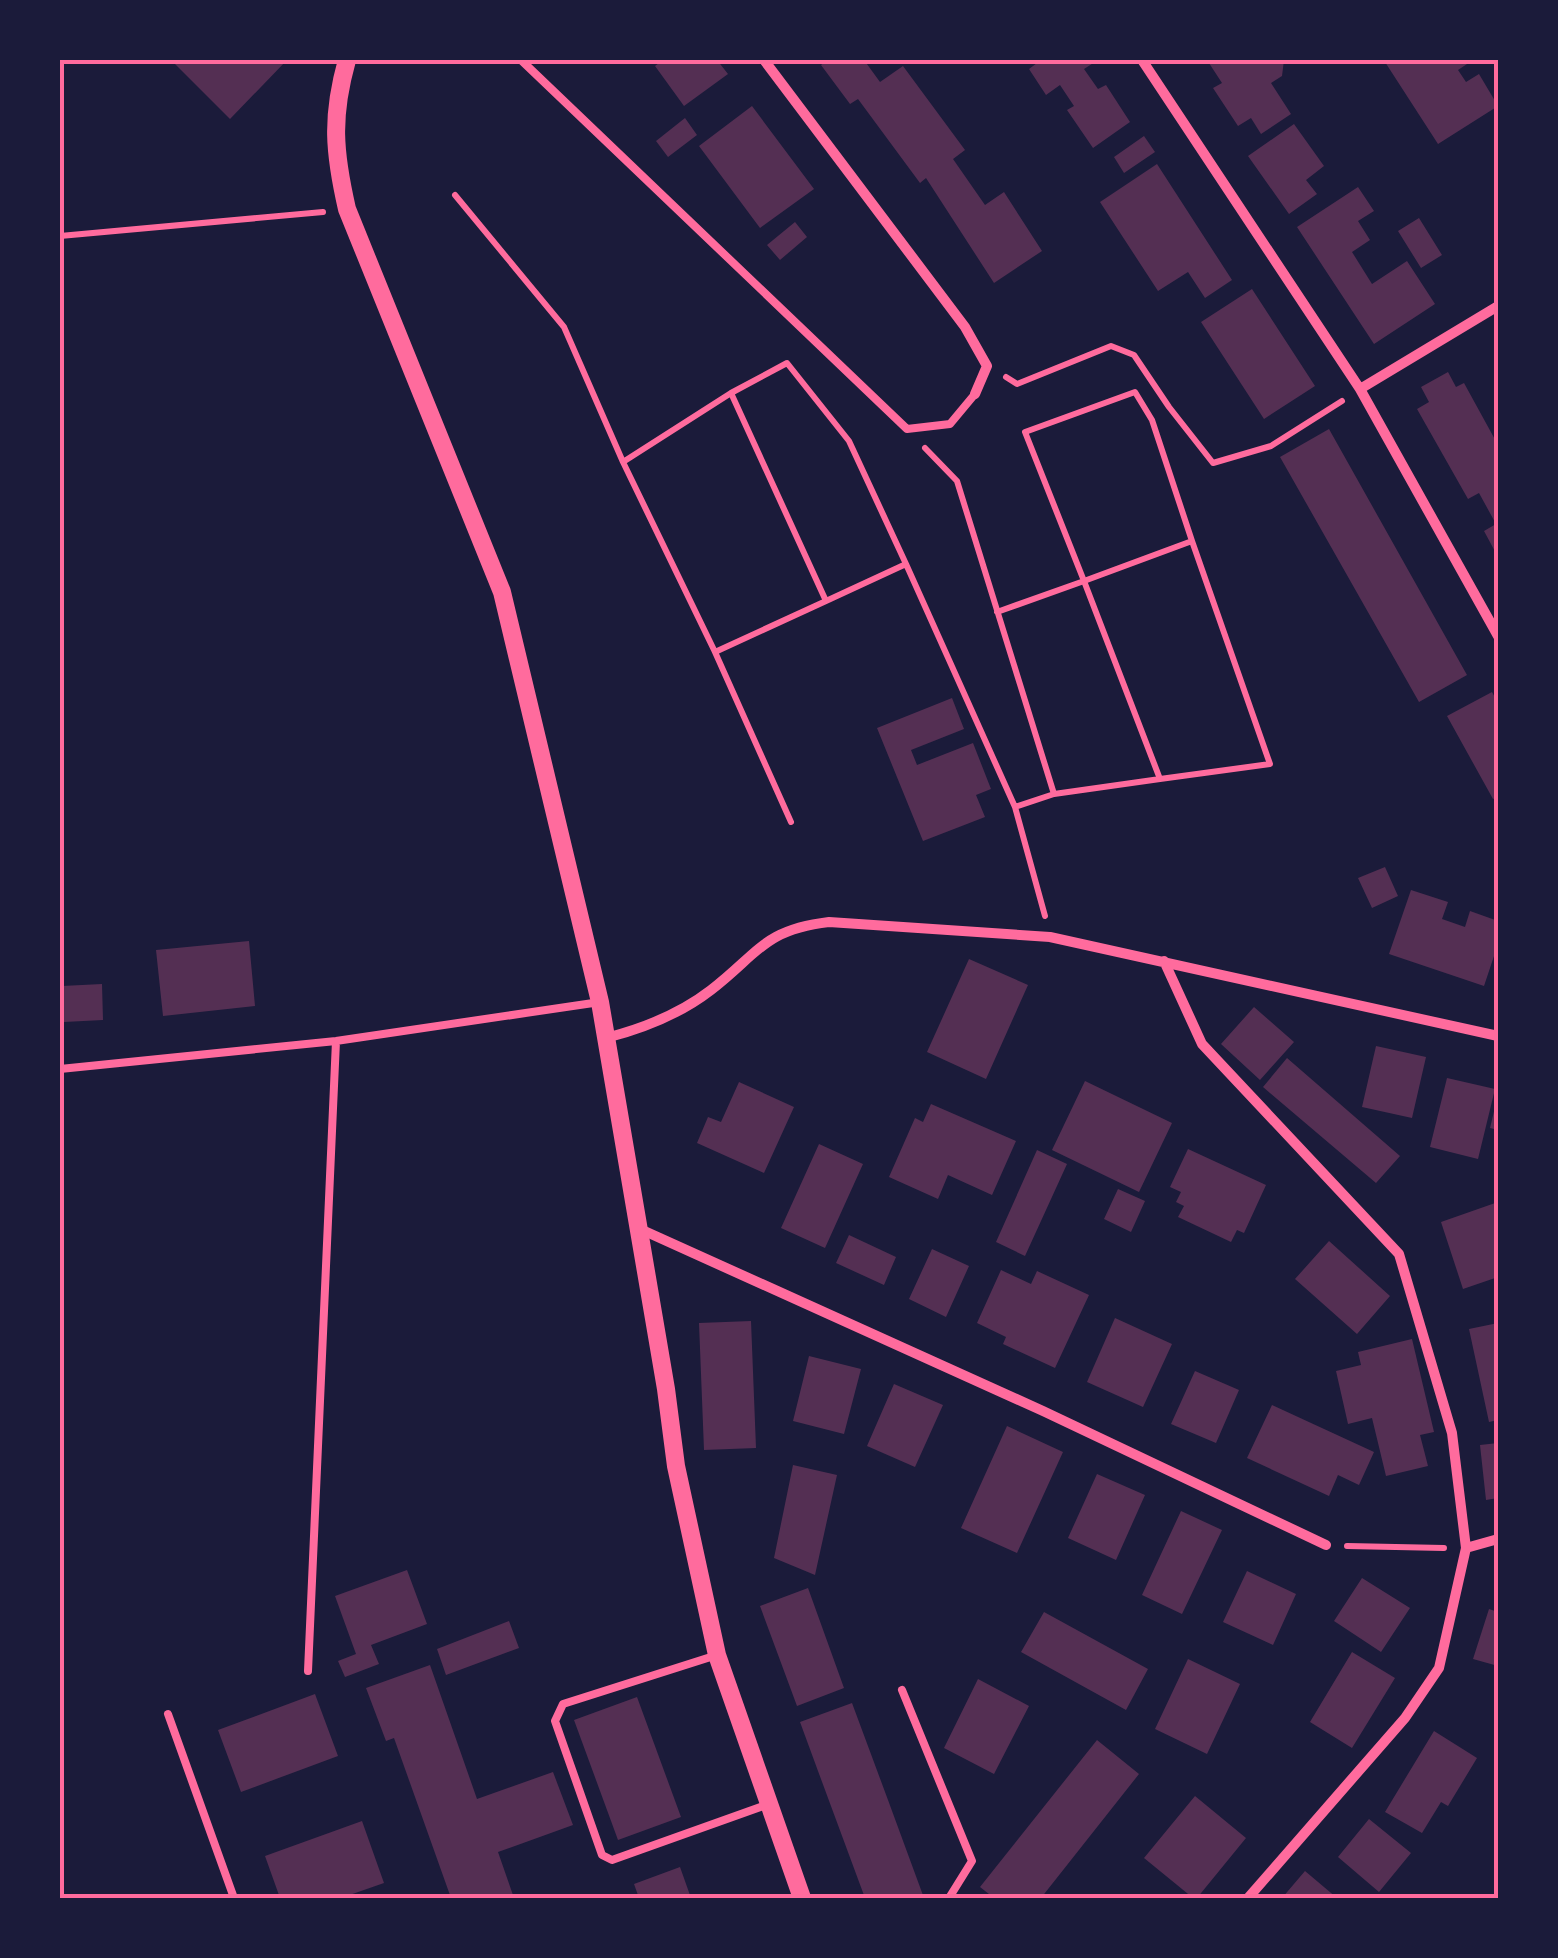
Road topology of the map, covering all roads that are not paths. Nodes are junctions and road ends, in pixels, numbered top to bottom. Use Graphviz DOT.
graph roads {
  1 [pos="347,60"];
  2 [pos="522,60"];
  3 [pos="764,60"];
  4 [pos="1142,60"];
  5 [pos="1498,306"];
  6 [pos="1360,389"];
  7 [pos="975,394"];
  8 [pos="1498,636"];
  9 [pos="1164,961"];
  10 [pos="600,1002"];
  11 [pos="1498,1036"];
  12 [pos="606,1038"];
  13 [pos="336,1042"];
  14 [pos="60,1070"];
  15 [pos="640,1229"];
  16 [pos="1498,1538"];
  17 [pos="1326,1545"];
  18 [pos="1466,1548"];
  19 [pos="717,1655"];
  20 [pos="308,1670"];
  21 [pos="902,1690"];
  22 [pos="168,1714"];
  23 [pos="769,1804"];
  24 [pos="234,1898"];
  25 [pos="802,1898"];
  26 [pos="949,1898"];
  27 [pos="1248,1898"];
  1 -- 10 [label="street"];
  2 -- 7 [label="lane"];
  3 -- 7 [label="street"];
  4 -- 6 [label="street"];
  5 -- 6 [label="street"];
  6 -- 8 [label="street"];
  9 -- 11 [label="street"];
  9 -- 12 [label="street"];
  9 -- 18 [label="street"];
  10 -- 12 [label="street"];
  10 -- 13 [label="lane"];
  12 -- 15 [label="street"];
  13 -- 14 [label="lane"];
  13 -- 20 [label="lane"];
  15 -- 17 [label="street"];
  15 -- 19 [label="street"];
  16 -- 18 [label="street"];
  18 -- 27 [label="street"];
  19 -- 23 [label="street"];
  19 -- 23 [label="lane"];
  21 -- 26 [label="lane"];
  22 -- 24 [label="lane"];
  23 -- 25 [label="street"];
}
